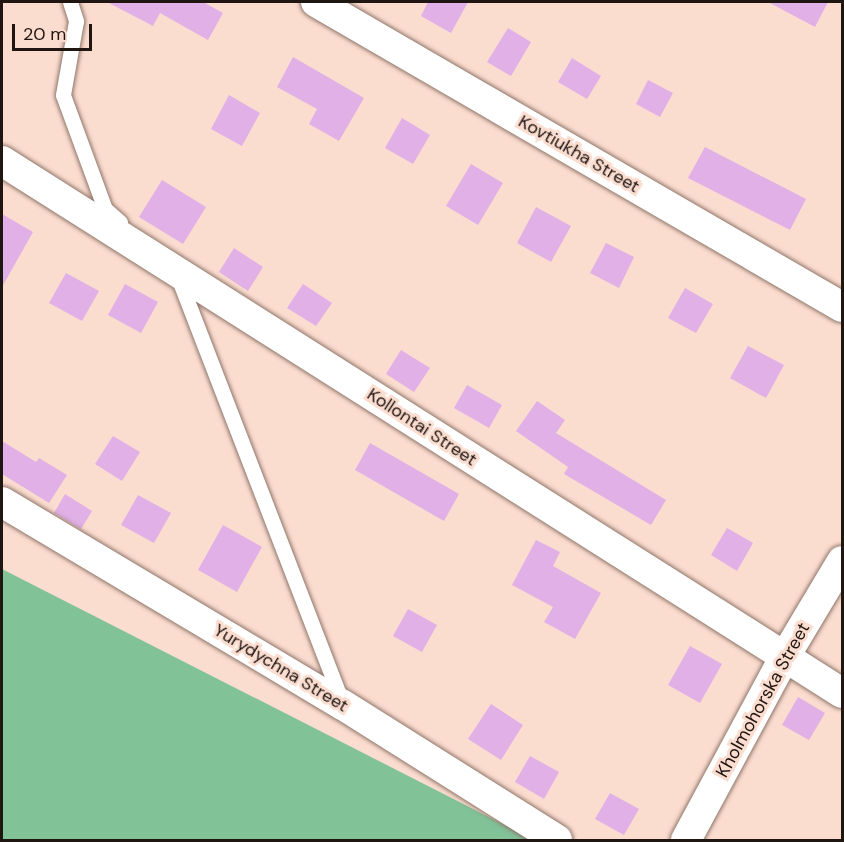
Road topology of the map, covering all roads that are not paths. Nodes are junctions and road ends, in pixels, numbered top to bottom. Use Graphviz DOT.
graph roads {
  1 [pos="70,2"];
  2 [pos="316,2"];
  3 [pos="2,161"];
  4 [pos="175,269"];
  5 [pos="843,307"];
  6 [pos="2,502"];
  7 [pos="843,561"];
  8 [pos="784,658"];
  9 [pos="843,693"];
  10 [pos="344,705"];
  11 [pos="558,840"];
  12 [pos="686,840"];
  1 -- 4 [label="lane"];
  2 -- 5 [label="street, Kovtiukha Street"];
  3 -- 4 [label="street, Kollontai Street"];
  4 -- 8 [label="street, Kollontai Street"];
  4 -- 10 [label="lane"];
  6 -- 10 [label="street, Yurydychna Street"];
  7 -- 8 [label="street, Kholmohorska Street"];
  8 -- 9 [label="street, Kollontai Street"];
  8 -- 12 [label="street, Kholmohorska Street"];
  10 -- 11 [label="street, Yurydychna Street"];
}
